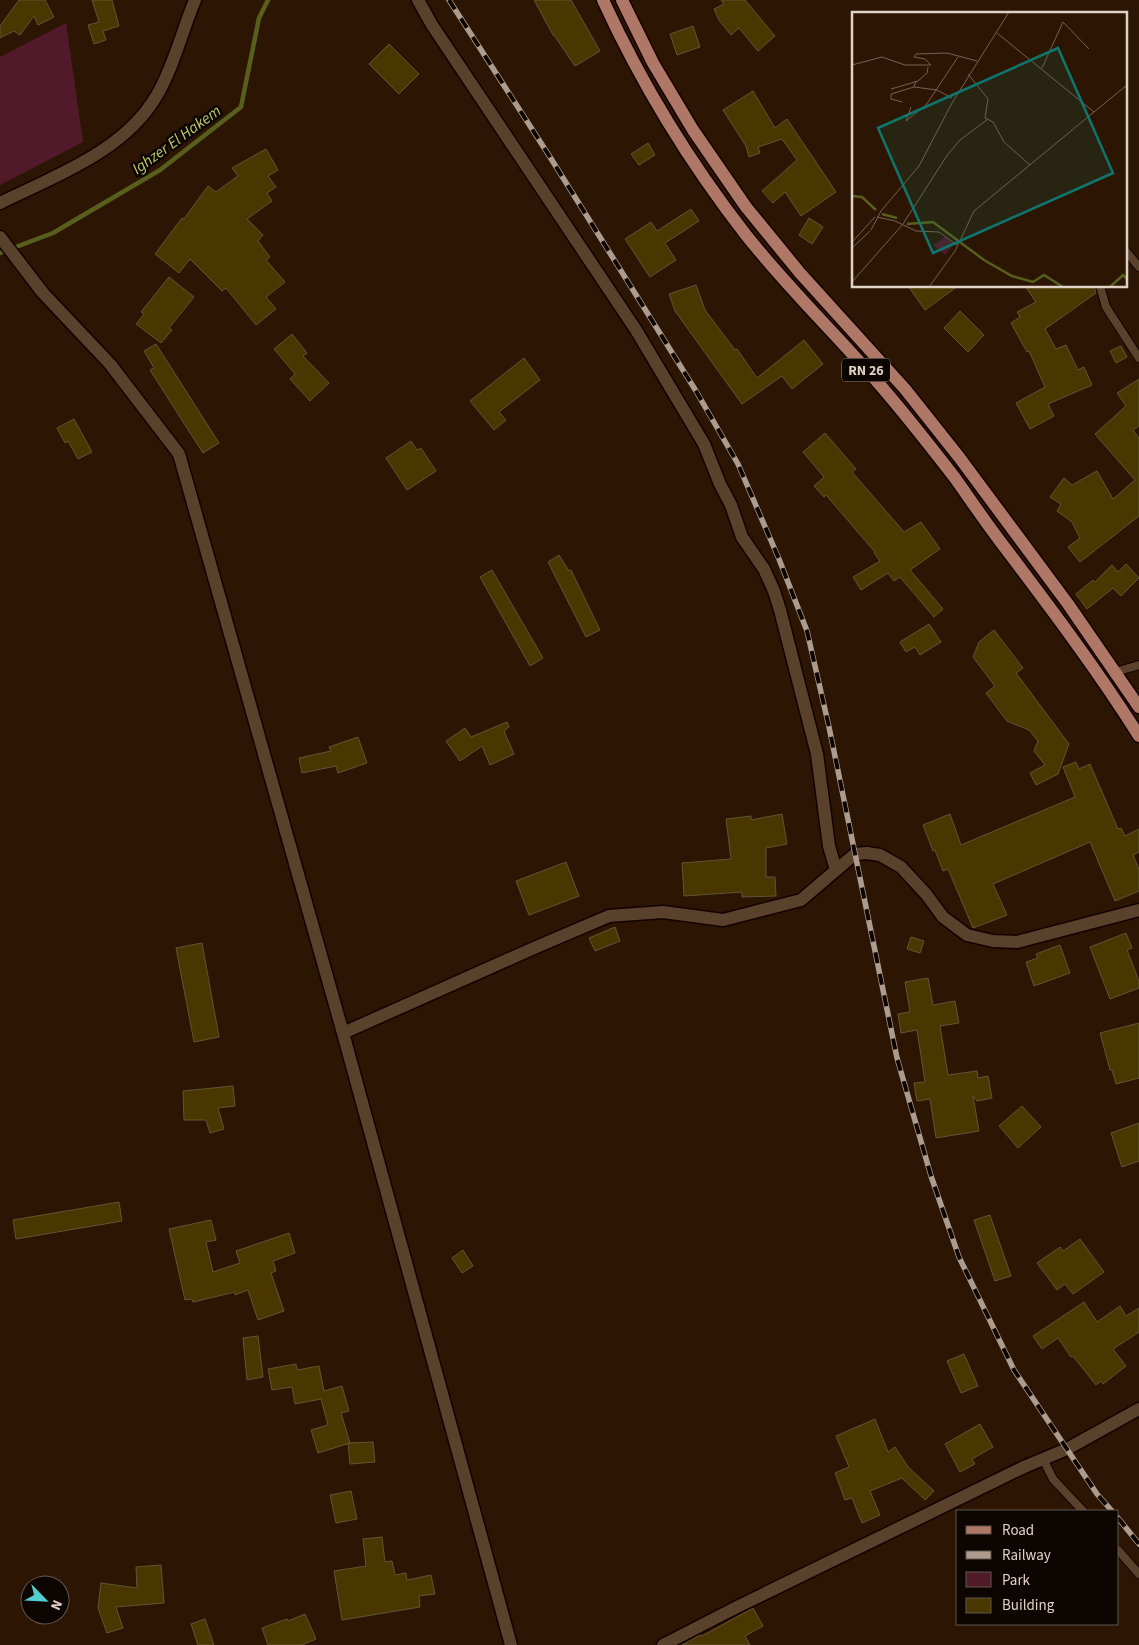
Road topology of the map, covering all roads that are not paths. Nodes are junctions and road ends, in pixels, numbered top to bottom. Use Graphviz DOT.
graph roads {
  1 [pos="195,0"];
  2 [pos="418,0"];
  3 [pos="603,0"];
  4 [pos="622,0"];
  5 [pos="0,203"];
  6 [pos="0,238"];
  7 [pos="1126,251"];
  8 [pos="1139,267"];
  9 [pos="1101,288"];
  10 [pos="1139,358"];
  11 [pos="1139,665"];
  12 [pos="1116,672"];
  13 [pos="1139,707"];
  14 [pos="1139,736"];
  15 [pos="836,870"];
  16 [pos="1139,910"];
  17 [pos="343,1033"];
  18 [pos="1139,1409"];
  19 [pos="1043,1458"];
  20 [pos="1081,1510"];
  21 [pos="1119,1551"];
  22 [pos="1139,1574"];
  23 [pos="511,1645"];
  24 [pos="663,1645"];
  1 -- 5 [label="street"];
  2 -- 15 [label="street"];
  3 -- 14 [label="main road, RN 26"];
  4 -- 12 [label="main road, RN 26"];
  6 -- 17 [label="street"];
  7 -- 8 [label="lane"];
  9 -- 10 [label="lane"];
  11 -- 12 [label="lane"];
  12 -- 13 [label="main road, RN 26"];
  15 -- 16 [label="street"];
  15 -- 17 [label="street"];
  17 -- 23 [label="street"];
  18 -- 19 [label="street"];
  19 -- 20 [label="lane"];
  19 -- 24 [label="street"];
  21 -- 22 [label="lane"];
}
